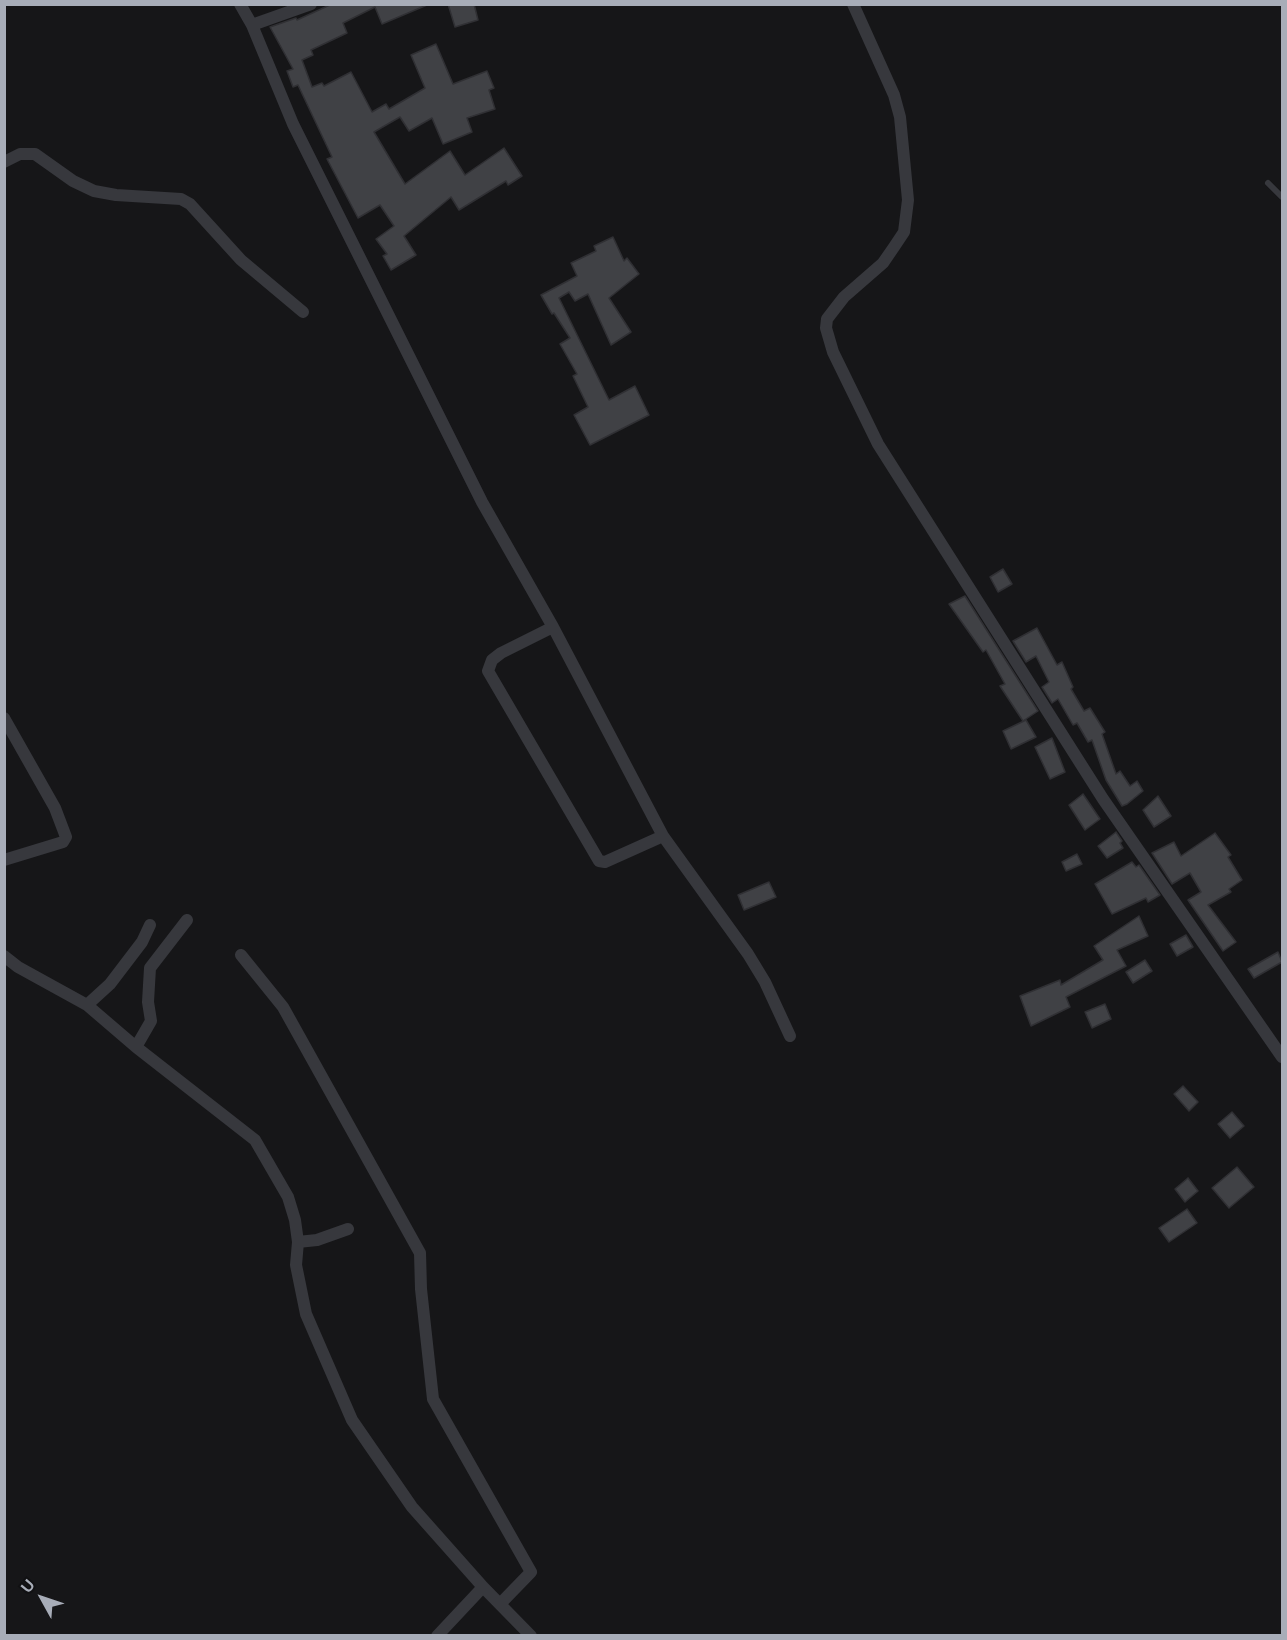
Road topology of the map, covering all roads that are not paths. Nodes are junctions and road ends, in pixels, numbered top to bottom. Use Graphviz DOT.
graph roads {
  1 [pos="240,4"];
  2 [pos="311,4"];
  3 [pos="853,4"];
  4 [pos="252,25"];
  5 [pos="4,162"];
  6 [pos="1268,183"];
  7 [pos="1282,197"];
  8 [pos="303,312"];
  9 [pos="553,627"];
  10 [pos="4,718"];
  11 [pos="663,836"];
  12 [pos="4,861"];
  13 [pos="187,920"];
  14 [pos="150,925"];
  15 [pos="241,955"];
  16 [pos="4,956"];
  17 [pos="87,1005"];
  18 [pos="790,1036"];
  19 [pos="136,1047"];
  20 [pos="1282,1057"];
  21 [pos="348,1229"];
  22 [pos="298,1242"];
  23 [pos="483,1587"];
  24 [pos="500,1604"];
  25 [pos="437,1635"];
  26 [pos="531,1635"];
  1 -- 4 [label="street"];
  2 -- 4 [label="street"];
  3 -- 20 [label="street"];
  4 -- 9 [label="street"];
  5 -- 8 [label="street"];
  6 -- 7 [label="lane"];
  9 -- 11 [label="street"];
  9 -- 11 [label="street"];
  10 -- 12 [label="street"];
  11 -- 18 [label="street"];
  13 -- 19 [label="street"];
  14 -- 17 [label="street"];
  15 -- 24 [label="street"];
  16 -- 17 [label="street"];
  17 -- 19 [label="street"];
  19 -- 22 [label="street"];
  21 -- 22 [label="street"];
  22 -- 23 [label="street"];
  23 -- 24 [label="street"];
  23 -- 25 [label="street"];
  24 -- 26 [label="street"];
}
